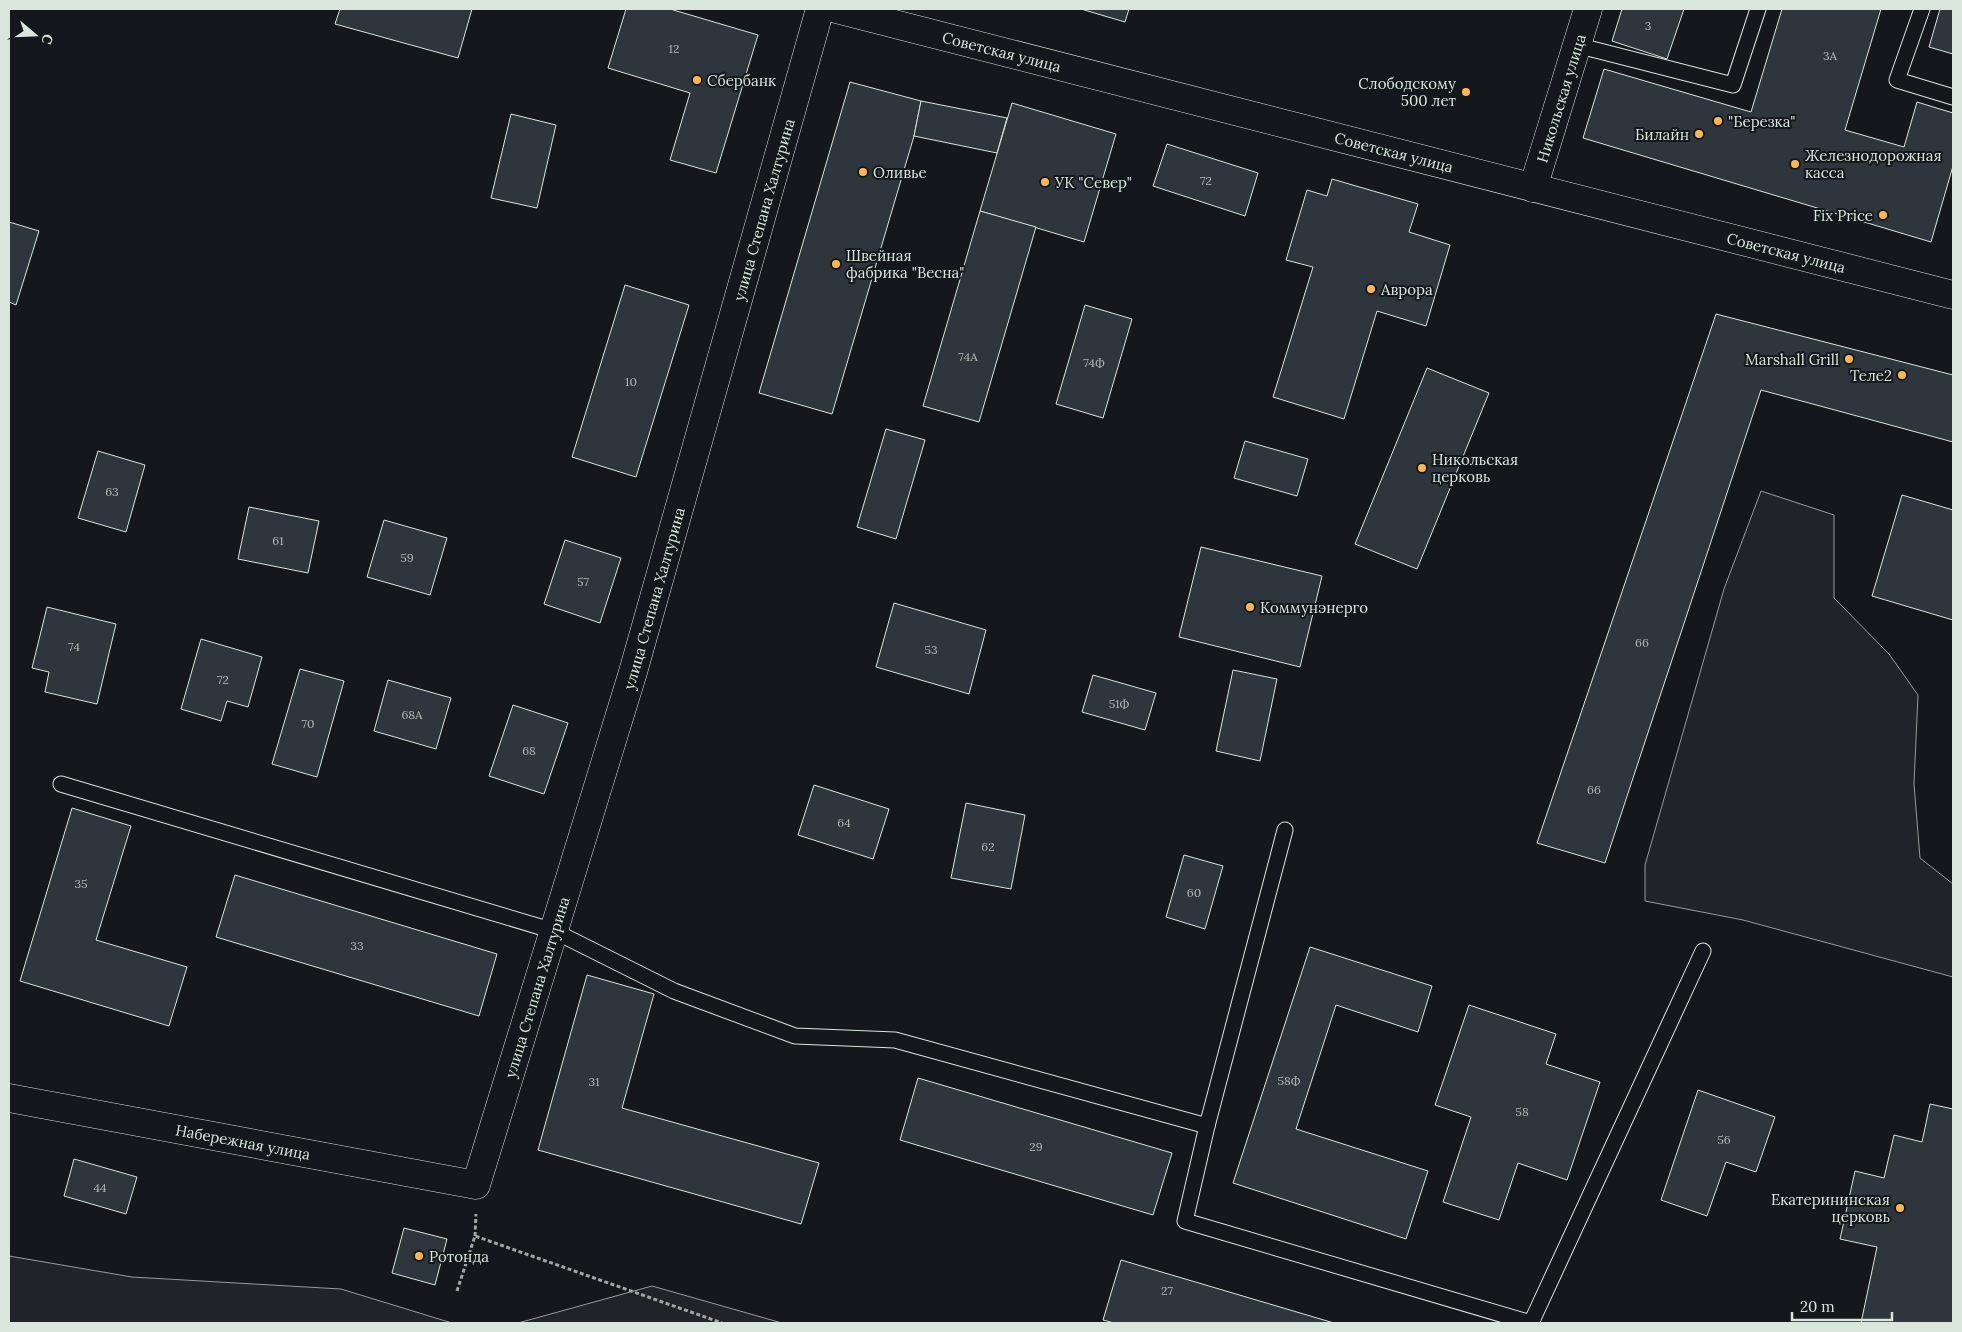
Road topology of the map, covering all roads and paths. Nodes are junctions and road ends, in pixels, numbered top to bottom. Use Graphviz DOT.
graph roads {
  1 [pos="820,9"];
  2 [pos="836,9"];
  3 [pos="1588,9"];
  4 [pos="1758,9"];
  5 [pos="1922,9"];
  6 [pos="1576,45"];
  7 [pos="1953,97"];
  8 [pos="1533,188"];
  9 [pos="1953,295"];
  10 [pos="61,784"];
  11 [pos="1286,830"];
  12 [pos="554,931"];
  13 [pos="1703,951"];
  14 [pos="9,1098"];
  15 [pos="1207,1126"];
  16 [pos="476,1185"];
  17 [pos="457,1291"];
  18 [pos="722,1323"];
  19 [pos="1531,1323"];
  1 -- 12 [label="street, улица Степана Халтурина"];
  2 -- 8 [label="street, Советская улица"];
  3 -- 6 [label="street, Никольская улица"];
  4 -- 6 [label="lane"];
  5 -- 7 [label="lane"];
  6 -- 8 [label="street, Никольская улица"];
  8 -- 9 [label="street, Советская улица"];
  10 -- 12 [label="lane"];
  11 -- 15 [label="lane"];
  12 -- 15 [label="lane"];
  12 -- 16 [label="street, улица Степана Халтурина"];
  13 -- 19 [label="lane"];
  14 -- 16 [label="street, Набережная улица"];
  15 -- 19 [label="lane"];
  17 -- 18 [label="path"];
}
